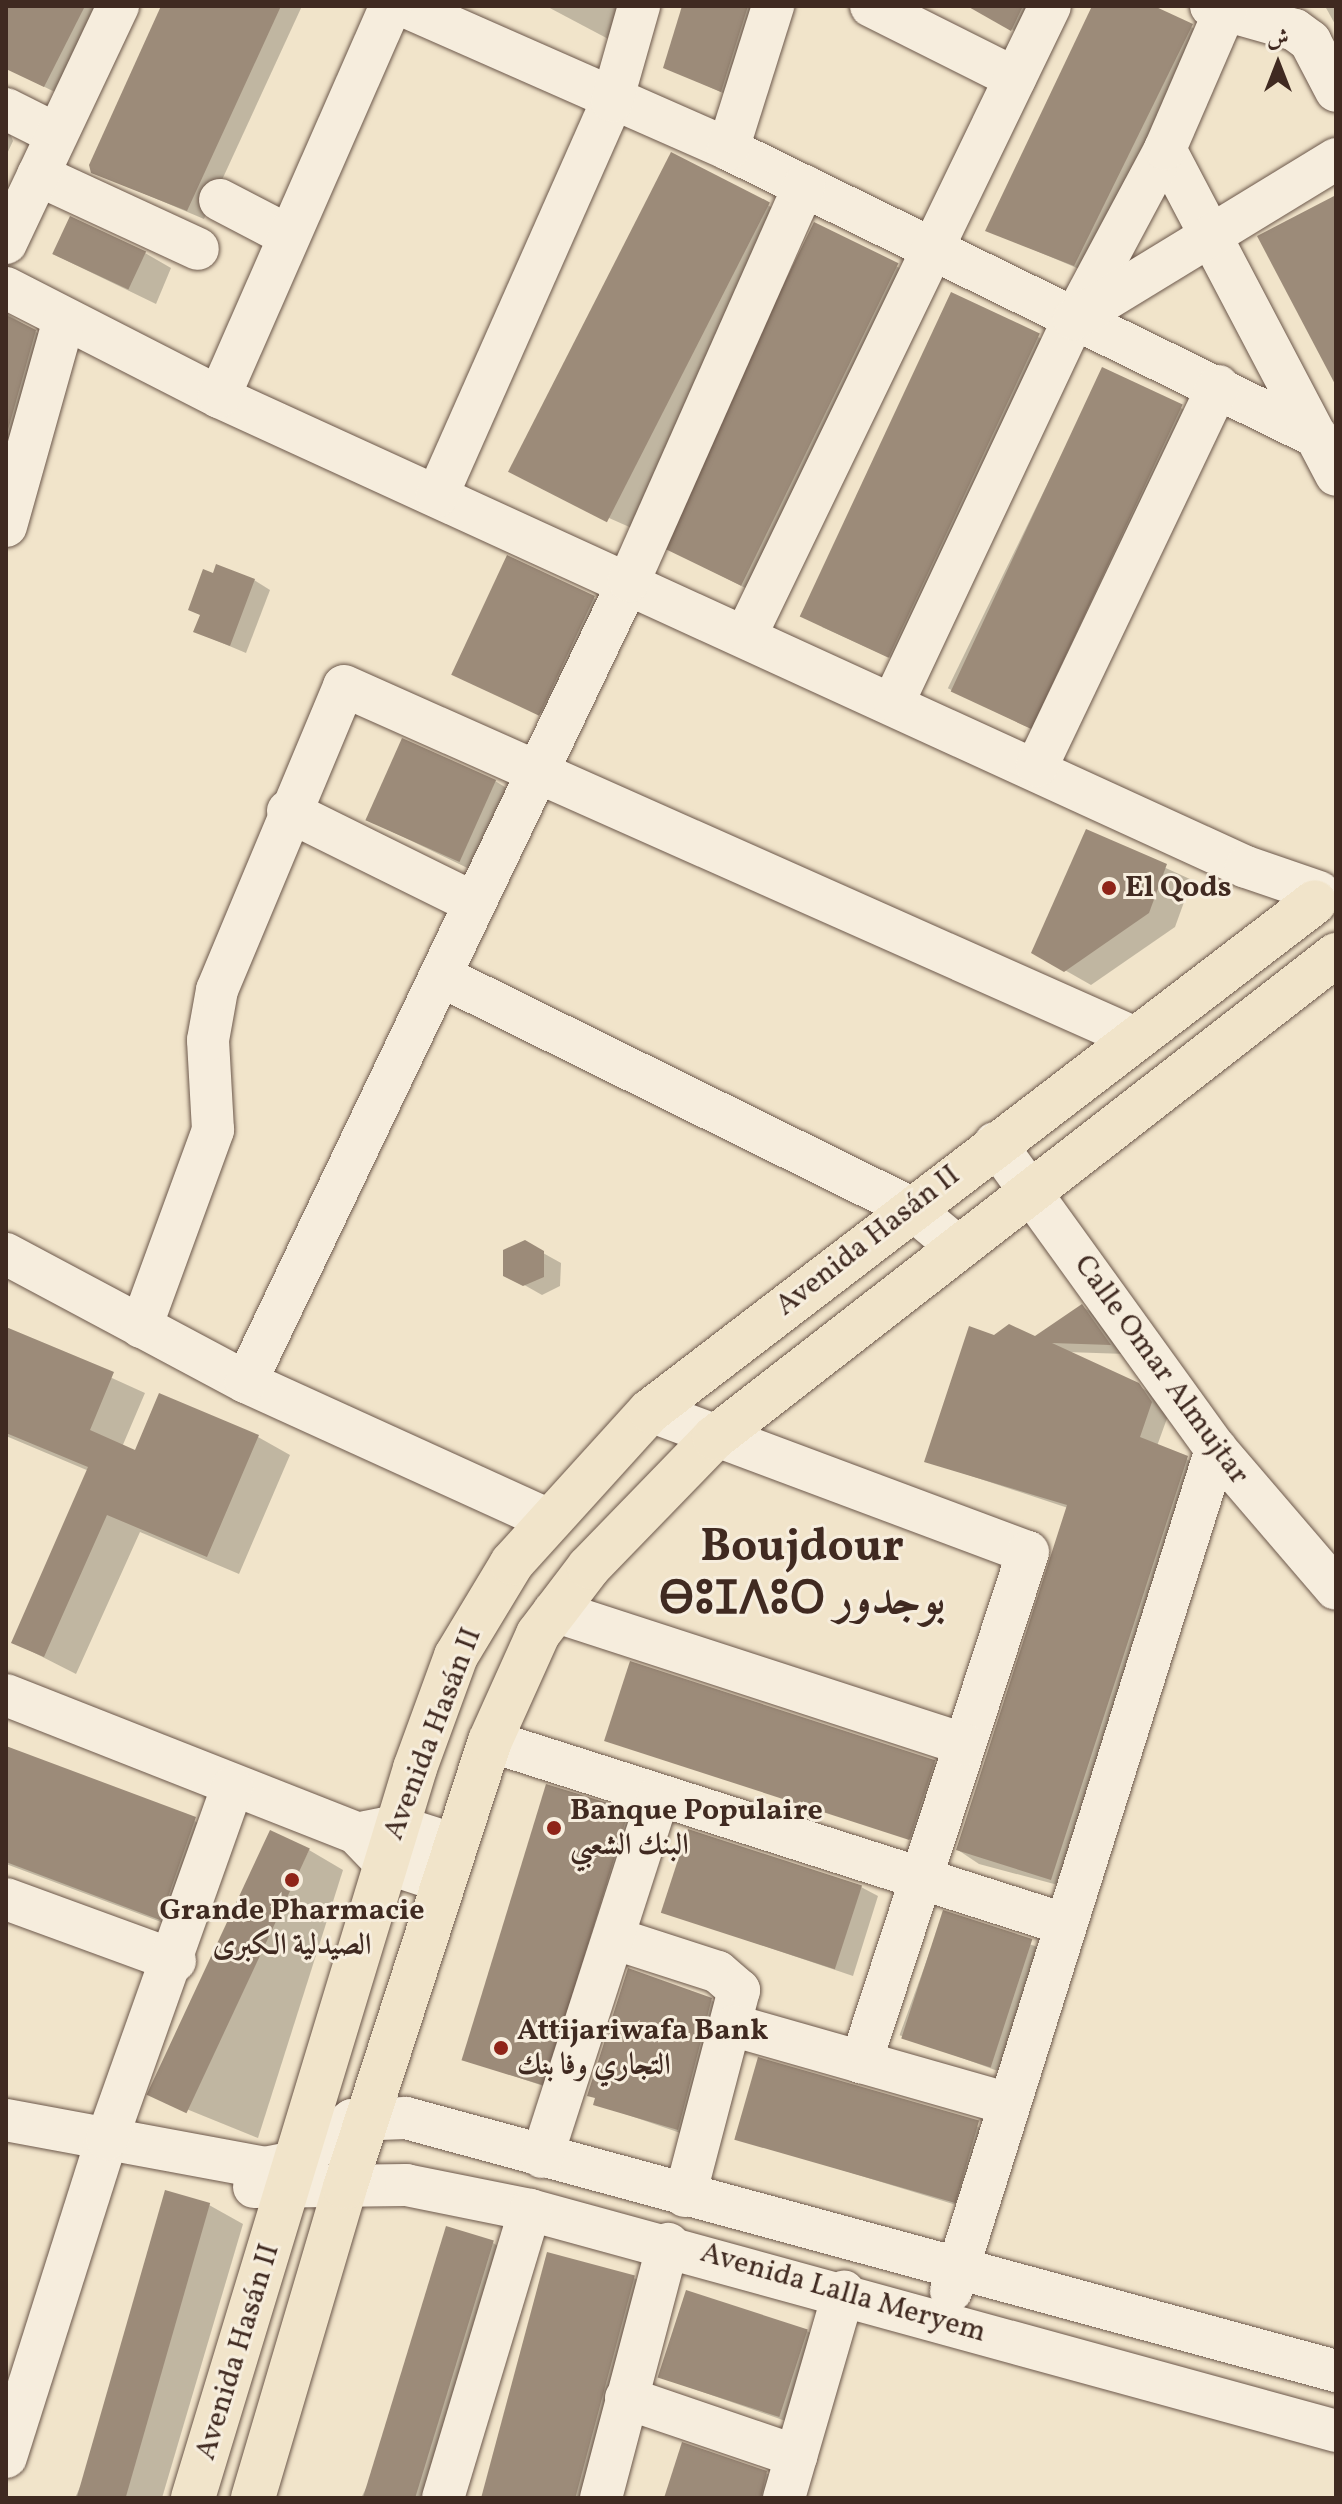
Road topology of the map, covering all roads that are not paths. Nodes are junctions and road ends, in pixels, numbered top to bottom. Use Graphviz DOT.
graph roads {
  1 [pos="118,6"];
  2 [pos="391,6"];
  3 [pos="404,6"];
  4 [pos="639,6"];
  5 [pos="773,6"];
  6 [pos="871,6"];
  7 [pos="1050,6"];
  8 [pos="1221,8"];
  9 [pos="1015,78"];
  10 [pos="1336,91"];
  11 [pos="612,101"];
  12 [pos="6,109"];
  13 [pos="56,134"];
  14 [pos="728,149"];
  15 [pos="1165,149"];
  16 [pos="1336,159"];
  17 [pos="38,175"];
  18 [pos="804,186"];
  19 [pos="220,200"];
  20 [pos="1213,228"];
  21 [pos="287,235"];
  22 [pos="6,243"];
  23 [pos="933,247"];
  24 [pos="198,249"];
  25 [pos="6,288"];
  26 [pos="1074,319"];
  27 [pos="64,320"];
  28 [pos="1218,386"];
  29 [pos="219,397"];
  30 [pos="1327,432"];
  31 [pos="1336,475"];
  32 [pos="437,496"];
  33 [pos="6,526"];
  34 [pos="629,581"];
  35 [pos="747,633"];
  36 [pos="894,701"];
  37 [pos="1037,766"];
  38 [pos="538,767"];
  39 [pos="288,811"];
  40 [pos="1323,891"];
  41 [pos="474,903"];
  42 [pos="1336,942"];
  43 [pos="1336,955"];
  44 [pos="441,976"];
  45 [pos="1133,1037"];
  46 [pos="995,1143"];
  47 [pos="1032,1192"];
  48 [pos="911,1208"];
  49 [pos="959,1248"];
  50 [pos="6,1254"];
  51 [pos="141,1327"];
  52 [pos="246,1382"];
  53 [pos="650,1411"];
  54 [pos="714,1438"];
  55 [pos="1216,1449"];
  56 [pos="547,1519"];
  57 [pos="1336,1589"];
  58 [pos="554,1611"];
  59 [pos="6,1695"];
  60 [pos="490,1741"];
  61 [pos="964,1744"];
  62 [pos="232,1788"];
  63 [pos="659,1795"];
  64 [pos="379,1841"];
  65 [pos="450,1863"];
  66 [pos="918,1882"];
  67 [pos="6,1899"];
  68 [pos="1064,1924"];
  69 [pos="616,1939"];
  70 [pos="175,1961"];
  71 [pos="735,2026"];
  72 [pos="861,2062"];
  73 [pos="1008,2104"];
  74 [pos="368,2115"];
  75 [pos="6,2120"];
  76 [pos="6,2146"];
  77 [pos="104,2151"];
  78 [pos="542,2157"];
  79 [pos="294,2176"];
  80 [pos="345,2187"];
  81 [pos="685,2196"];
  82 [pos="530,2210"];
  83 [pos="668,2244"];
  84 [pos="960,2267"];
  85 [pos="844,2292"];
  86 [pos="940,2319"];
  87 [pos="1336,2371"];
  88 [pos="626,2398"];
  89 [pos="1336,2431"];
  90 [pos="796,2456"];
  91 [pos="6,2457"];
  92 [pos="193,2498"];
  93 [pos="253,2498"];
  94 [pos="443,2498"];
  95 [pos="601,2498"];
  96 [pos="784,2498"];
  1 -- 13 [label="street"];
  2 -- 21 [label="street"];
  3 -- 11 [label="street"];
  4 -- 11 [label="street"];
  5 -- 14 [label="street"];
  6 -- 9 [label="street"];
  7 -- 9 [label="street"];
  8 -- 10 [label="street"];
  8 -- 15 [label="street"];
  9 -- 23 [label="street"];
  11 -- 14 [label="street"];
  11 -- 32 [label="street"];
  12 -- 13 [label="street"];
  13 -- 17 [label="street"];
  14 -- 18 [label="street"];
  15 -- 20 [label="street"];
  15 -- 26 [label="street"];
  16 -- 20 [label="street"];
  17 -- 22 [label="street"];
  17 -- 24 [label="street"];
  18 -- 23 [label="street"];
  18 -- 34 [label="street"];
  19 -- 21 [label="street"];
  20 -- 26 [label="street"];
  20 -- 30 [label="street"];
  21 -- 29 [label="street"];
  23 -- 26 [label="street"];
  23 -- 35 [label="street"];
  25 -- 27 [label="street"];
  26 -- 28 [label="street"];
  26 -- 36 [label="street"];
  27 -- 29 [label="street"];
  27 -- 33 [label="street"];
  28 -- 30 [label="street"];
  28 -- 37 [label="street"];
  29 -- 32 [label="street"];
  30 -- 31 [label="street"];
  32 -- 34 [label="street"];
  34 -- 35 [label="street"];
  34 -- 38 [label="street"];
  35 -- 36 [label="street"];
  36 -- 37 [label="street"];
  37 -- 40 [label="street"];
  38 -- 39 [label="street"];
  38 -- 41 [label="street"];
  38 -- 45 [label="street"];
  39 -- 41 [label="street"];
  39 -- 51 [label="street"];
  40 -- 42 [label="main road"];
  40 -- 45 [label="main road, Avenida Hasán II"];
  41 -- 44 [label="street"];
  43 -- 47 [label="main road, Avenida Hasán II"];
  44 -- 48 [label="street"];
  44 -- 52 [label="street"];
  45 -- 46 [label="main road, Avenida Hasán II"];
  46 -- 47 [label="street, Calle Omar Almujtar"];
  46 -- 48 [label="main road, Avenida Hasán II"];
  47 -- 49 [label="main road, Avenida Hasán II"];
  47 -- 55 [label="street, Calle Omar Almujtar"];
  48 -- 49 [label="street"];
  48 -- 53 [label="main road, Avenida Hasán II"];
  49 -- 54 [label="main road, Avenida Hasán II"];
  50 -- 51 [label="street"];
  51 -- 52 [label="street"];
  52 -- 56 [label="street"];
  53 -- 54 [label="street"];
  53 -- 56 [label="main road, Avenida Hasán II"];
  54 -- 58 [label="main road, Avenida Hasán II"];
  54 -- 61 [label="street"];
  55 -- 57 [label="street, Calle Omar Almujtar"];
  55 -- 68 [label="street"];
  56 -- 64 [label="main road, Avenida Hasán II"];
  58 -- 60 [label="main road, Avenida Hasán II"];
  58 -- 61 [label="street"];
  59 -- 62 [label="street"];
  60 -- 63 [label="street"];
  60 -- 65 [label="main road, Avenida Hasán II"];
  61 -- 66 [label="street"];
  62 -- 64 [label="street"];
  62 -- 70 [label="street"];
  63 -- 66 [label="street"];
  63 -- 69 [label="street"];
  64 -- 65 [label="street"];
  64 -- 79 [label="main road, Avenida Hasán II"];
  65 -- 74 [label="main road, Avenida Hasán II"];
  66 -- 68 [label="street"];
  66 -- 72 [label="street"];
  67 -- 70 [label="street"];
  68 -- 73 [label="street"];
  69 -- 71 [label="street"];
  69 -- 78 [label="street"];
  70 -- 77 [label="street"];
  71 -- 72 [label="street"];
  71 -- 81 [label="street"];
  72 -- 73 [label="street"];
  73 -- 84 [label="street"];
  74 -- 78 [label="street, Avenida Lalla Meryem"];
  74 -- 79 [label="street"];
  74 -- 80 [label="main road, Avenida Hasán II"];
  75 -- 77 [label="street"];
  76 -- 77 [label="street"];
  77 -- 79 [label="street, Avenida Lalla Meryem"];
  77 -- 91 [label="street"];
  78 -- 81 [label="street, Avenida Lalla Meryem"];
  79 -- 80 [label="street, Avenida Lalla Meryem"];
  79 -- 92 [label="main road, Avenida Hasán II"];
  80 -- 82 [label="street, Avenida Lalla Meryem"];
  80 -- 93 [label="main road, Avenida Hasán II"];
  81 -- 84 [label="street, Avenida Lalla Meryem"];
  82 -- 83 [label="street, Avenida Lalla Meryem"];
  82 -- 94 [label="street"];
  83 -- 85 [label="street, Avenida Lalla Meryem"];
  83 -- 88 [label="street"];
  84 -- 86 [label="street"];
  84 -- 87 [label="street, Avenida Lalla Meryem"];
  85 -- 86 [label="street, Avenida Lalla Meryem"];
  85 -- 90 [label="street"];
  86 -- 89 [label="street, Avenida Lalla Meryem"];
  88 -- 90 [label="street"];
  88 -- 95 [label="street"];
  90 -- 96 [label="street"];
}
